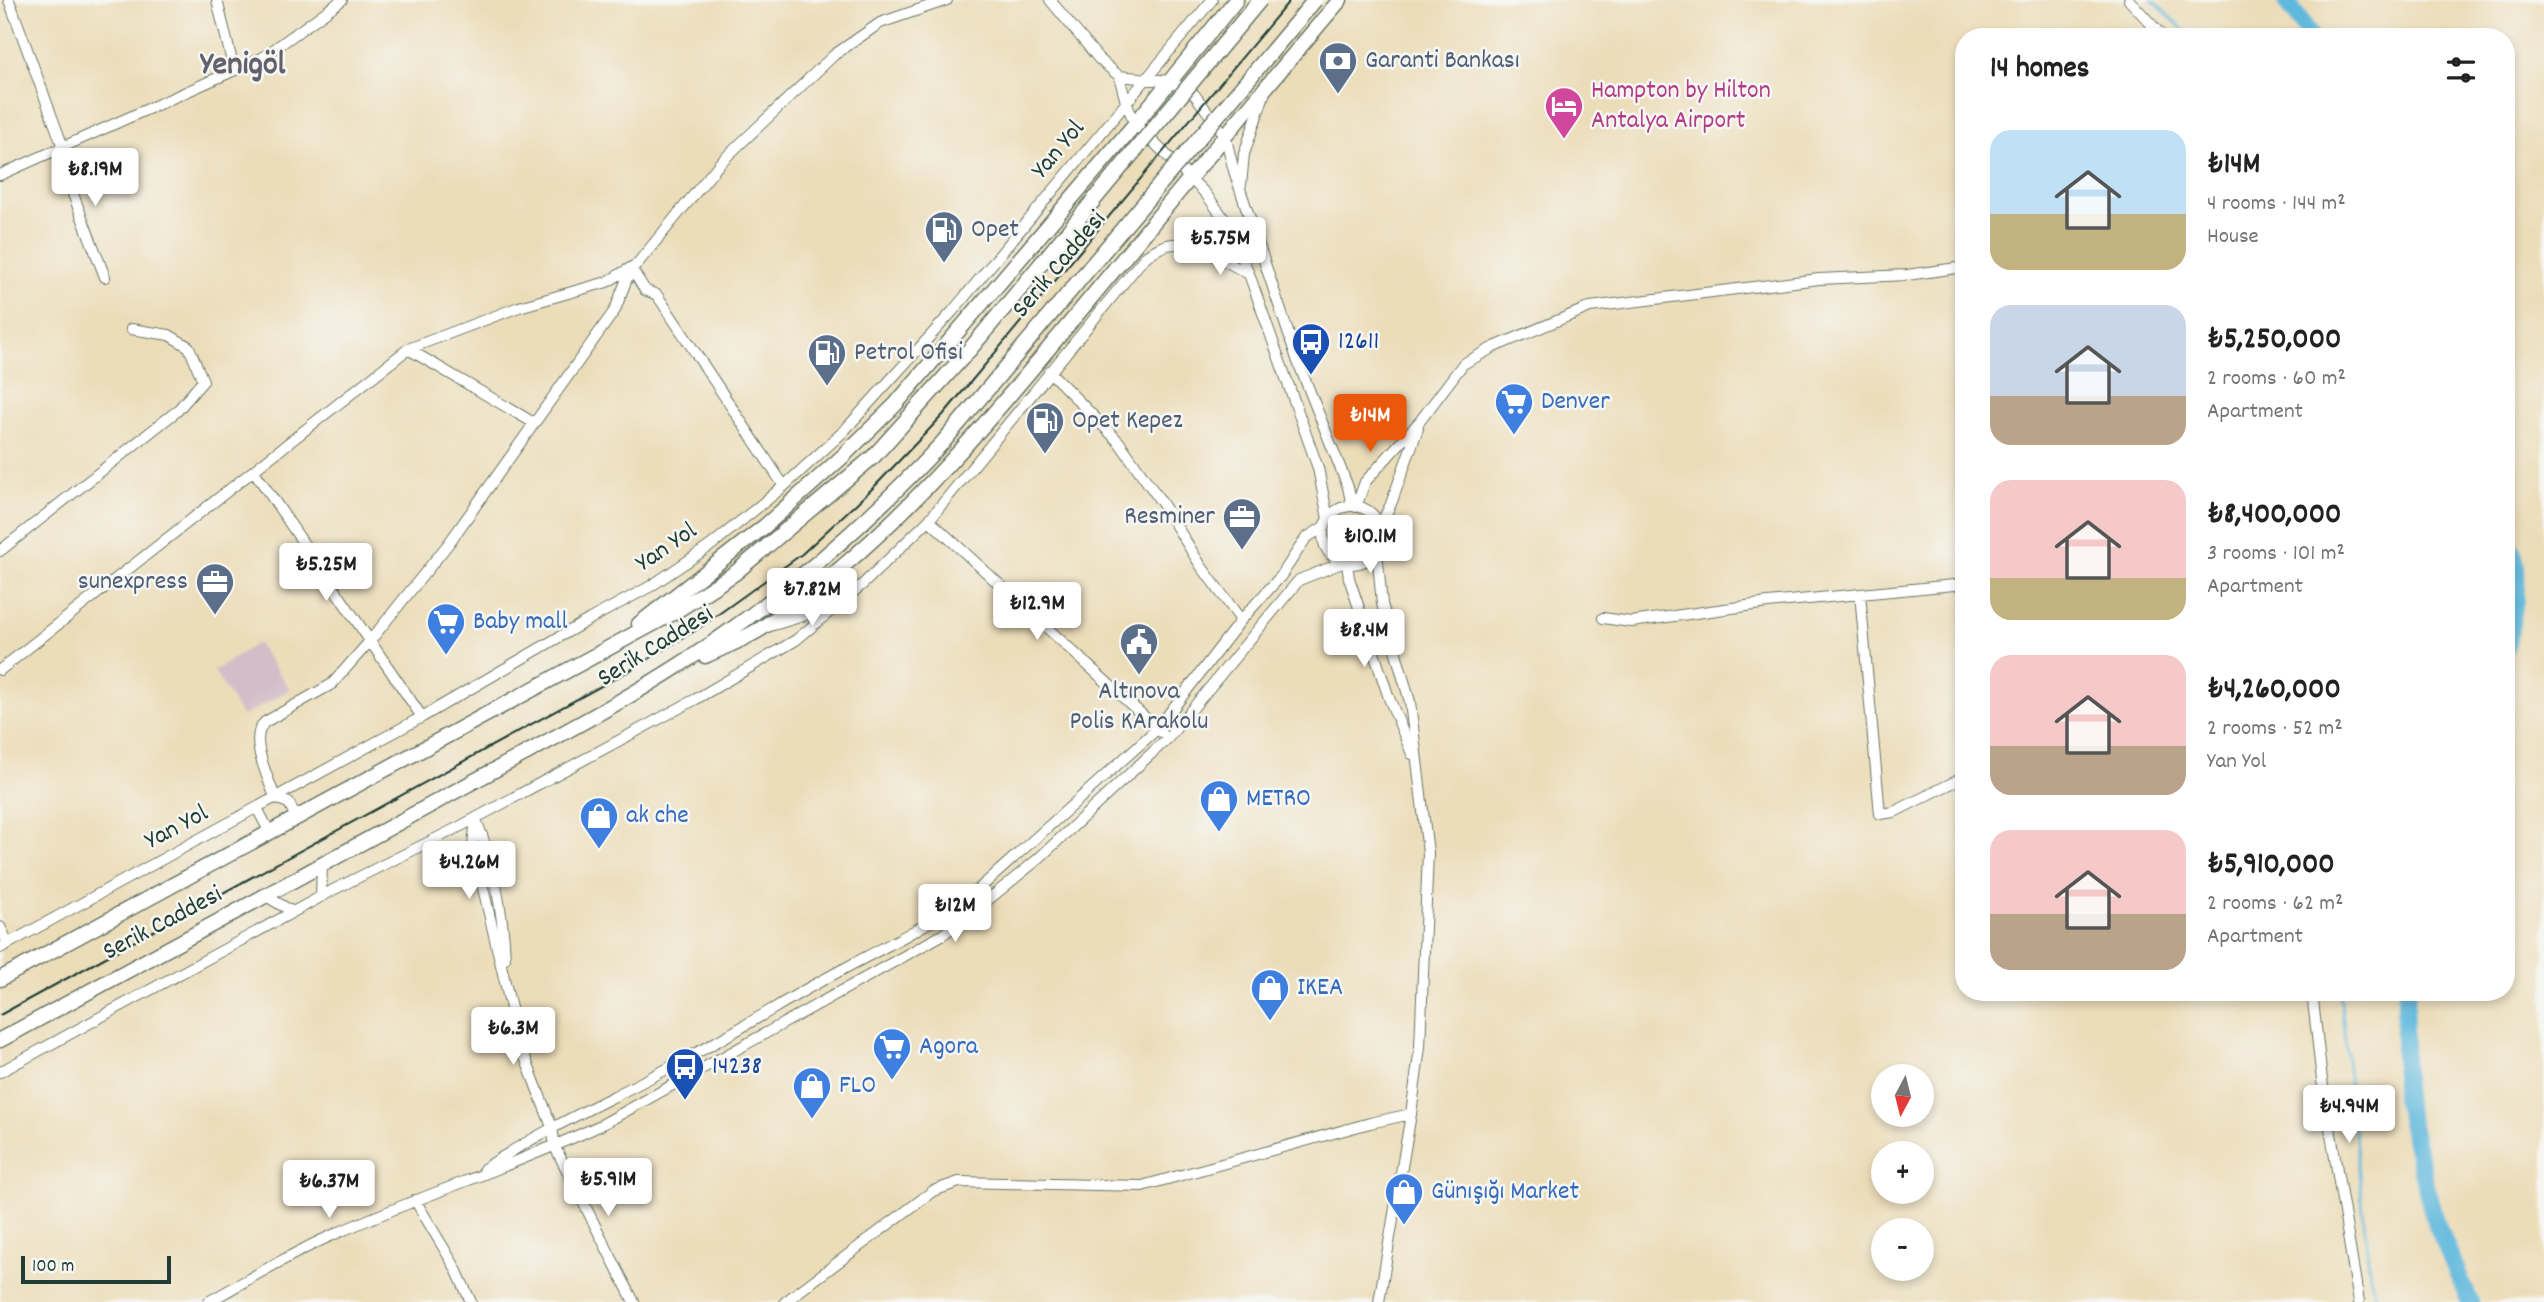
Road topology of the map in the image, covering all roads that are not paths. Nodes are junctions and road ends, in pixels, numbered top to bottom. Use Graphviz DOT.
graph roads {
  1 [pos="9,0"];
  2 [pos="217,0"];
  3 [pos="342,0"];
  4 [pos="947,0"];
  5 [pos="1050,0"];
  6 [pos="1212,0"];
  7 [pos="1236,0"];
  8 [pos="1260,0"];
  9 [pos="1315,0"];
  10 [pos="1340,0"];
  11 [pos="2130,0"];
  12 [pos="2155,28"];
  13 [pos="234,70"];
  14 [pos="1119,76"];
  15 [pos="1146,78"];
  16 [pos="1169,82"];
  17 [pos="1269,83"];
  18 [pos="1126,102"];
  19 [pos="1135,124"];
  20 [pos="1225,135"];
  21 [pos="60,148"];
  22 [pos="0,176"];
  23 [pos="1190,179"];
  24 [pos="1241,192"];
  25 [pos="1222,216"];
  26 [pos="1205,251"];
  27 [pos="631,268"];
  28 [pos="1955,268"];
  29 [pos="1249,274"];
  30 [pos="105,277"];
  31 [pos="131,329"];
  32 [pos="1062,332"];
  33 [pos="408,349"];
  34 [pos="1049,371"];
  35 [pos="1420,421"];
  36 [pos="534,424"];
  37 [pos="254,471"];
  38 [pos="784,486"];
  39 [pos="1354,507"];
  40 [pos="929,520"];
  41 [pos="1326,523"];
  42 [pos="1380,526"];
  43 [pos="0,551"];
  44 [pos="1377,551"];
  45 [pos="1345,563"];
  46 [pos="1955,585"];
  47 [pos="854,591"];
  48 [pos="1860,594"];
  49 [pos="1603,618"];
  50 [pos="1241,620"];
  51 [pos="760,629"];
  52 [pos="370,641"];
  53 [pos="611,647"];
  54 [pos="0,670"];
  55 [pos="634,692"];
  56 [pos="422,717"];
  57 [pos="1157,729"];
  58 [pos="1168,738"];
  59 [pos="1417,765"];
  60 [pos="1955,782"];
  61 [pos="275,798"];
  62 [pos="257,808"];
  63 [pos="296,818"];
  64 [pos="475,818"];
  65 [pos="270,833"];
  66 [pos="322,865"];
  67 [pos="266,896"];
  68 [pos="321,897"];
  69 [pos="293,912"];
  70 [pos="0,927"];
  71 [pos="4,946"];
  72 [pos="0,979"];
  73 [pos="2313,1001"];
  74 [pos="0,1040"];
  75 [pos="0,1072"];
  76 [pos="1411,1114"];
  77 [pos="552,1127"];
  78 [pos="555,1147"];
  79 [pos="469,1179"];
  80 [pos="415,1200"];
  81 [pos="208,1302"];
  82 [pos="471,1302"];
  83 [pos="634,1302"];
  84 [pos="785,1302"];
  85 [pos="1379,1302"];
  86 [pos="2359,1302"];
  1 -- 21 [label="street"];
  2 -- 13 [label="street"];
  3 -- 13 [label="street"];
  4 -- 27 [label="street"];
  5 -- 14 [label="street"];
  6 -- 15 [label="street, Yan Yol"];
  7 -- 16 [label="highway"];
  8 -- 53 [label="highway, Serik Caddesi, bridge"];
  9 -- 55 [label="highway, Serik Caddesi, bridge"];
  10 -- 17 [label="highway"];
  11 -- 12 [label="street"];
  13 -- 21 [label="street"];
  14 -- 15 [label="street"];
  14 -- 18 [label="street"];
  15 -- 16 [label="street"];
  15 -- 18 [label="street, Yan Yol"];
  16 -- 19 [label="highway"];
  16 -- 20 [label="street"];
  17 -- 20 [label="highway"];
  17 -- 24 [label="street"];
  18 -- 19 [label="street"];
  18 -- 38 [label="street, Yan Yol"];
  19 -- 23 [label="street"];
  19 -- 53 [label="highway"];
  20 -- 23 [label="highway"];
  20 -- 24 [label="street"];
  21 -- 22 [label="street"];
  21 -- 30 [label="street"];
  23 -- 25 [label="street"];
  23 -- 32 [label="highway"];
  24 -- 39 [label="street"];
  25 -- 26 [label="street"];
  25 -- 29 [label="street"];
  26 -- 29 [label="street"];
  26 -- 34 [label="street"];
  27 -- 33 [label="street"];
  27 -- 36 [label="street"];
  27 -- 38 [label="street"];
  28 -- 35 [label="street"];
  29 -- 41 [label="street"];
  31 -- 43 [label="street"];
  32 -- 34 [label="street"];
  32 -- 51 [label="highway"];
  33 -- 36 [label="street"];
  33 -- 37 [label="street"];
  34 -- 40 [label="street"];
  34 -- 50 [label="street"];
  35 -- 39 [label="street"];
  35 -- 42 [label="street"];
  36 -- 52 [label="street"];
  37 -- 52 [label="street"];
  37 -- 54 [label="street"];
  38 -- 56 [label="street, Yan Yol"];
  39 -- 41 [label="street"];
  39 -- 42 [label="street"];
  40 -- 47 [label="street"];
  40 -- 57 [label="street"];
  41 -- 45 [label="street"];
  41 -- 50 [label="street"];
  42 -- 44 [label="street"];
  44 -- 45 [label="street"];
  44 -- 59 [label="street"];
  45 -- 58 [label="street"];
  45 -- 59 [label="street"];
  46 -- 48 [label="street"];
  47 -- 51 [label="street"];
  47 -- 64 [label="street"];
  48 -- 49 [label="street"];
  48 -- 60 [label="street"];
  50 -- 57 [label="street"];
  51 -- 55 [label="highway"];
  52 -- 56 [label="street"];
  52 -- 61 [label="street"];
  53 -- 63 [label="highway, Serik Caddesi"];
  55 -- 66 [label="highway, Serik Caddesi"];
  56 -- 61 [label="street, Yan Yol"];
  57 -- 58 [label="street"];
  57 -- 77 [label="street"];
  58 -- 78 [label="street"];
  59 -- 76 [label="street"];
  61 -- 62 [label="street, Yan Yol"];
  61 -- 63 [label="street"];
  62 -- 65 [label="street"];
  62 -- 71 [label="street, Yan Yol"];
  63 -- 65 [label="highway, Serik Caddesi"];
  64 -- 68 [label="street"];
  64 -- 77 [label="street"];
  65 -- 72 [label="highway, Serik Caddesi"];
  66 -- 67 [label="highway, Serik Caddesi"];
  66 -- 68 [label="street"];
  67 -- 69 [label="street"];
  67 -- 74 [label="highway, Serik Caddesi"];
  68 -- 69 [label="street"];
  69 -- 75 [label="street"];
  70 -- 71 [label="street"];
  73 -- 86 [label="street"];
  76 -- 84 [label="street"];
  76 -- 85 [label="street"];
  77 -- 78 [label="street"];
  77 -- 79 [label="street"];
  78 -- 79 [label="street"];
  78 -- 83 [label="street"];
  79 -- 80 [label="street"];
  80 -- 81 [label="street"];
  80 -- 82 [label="street"];
}
